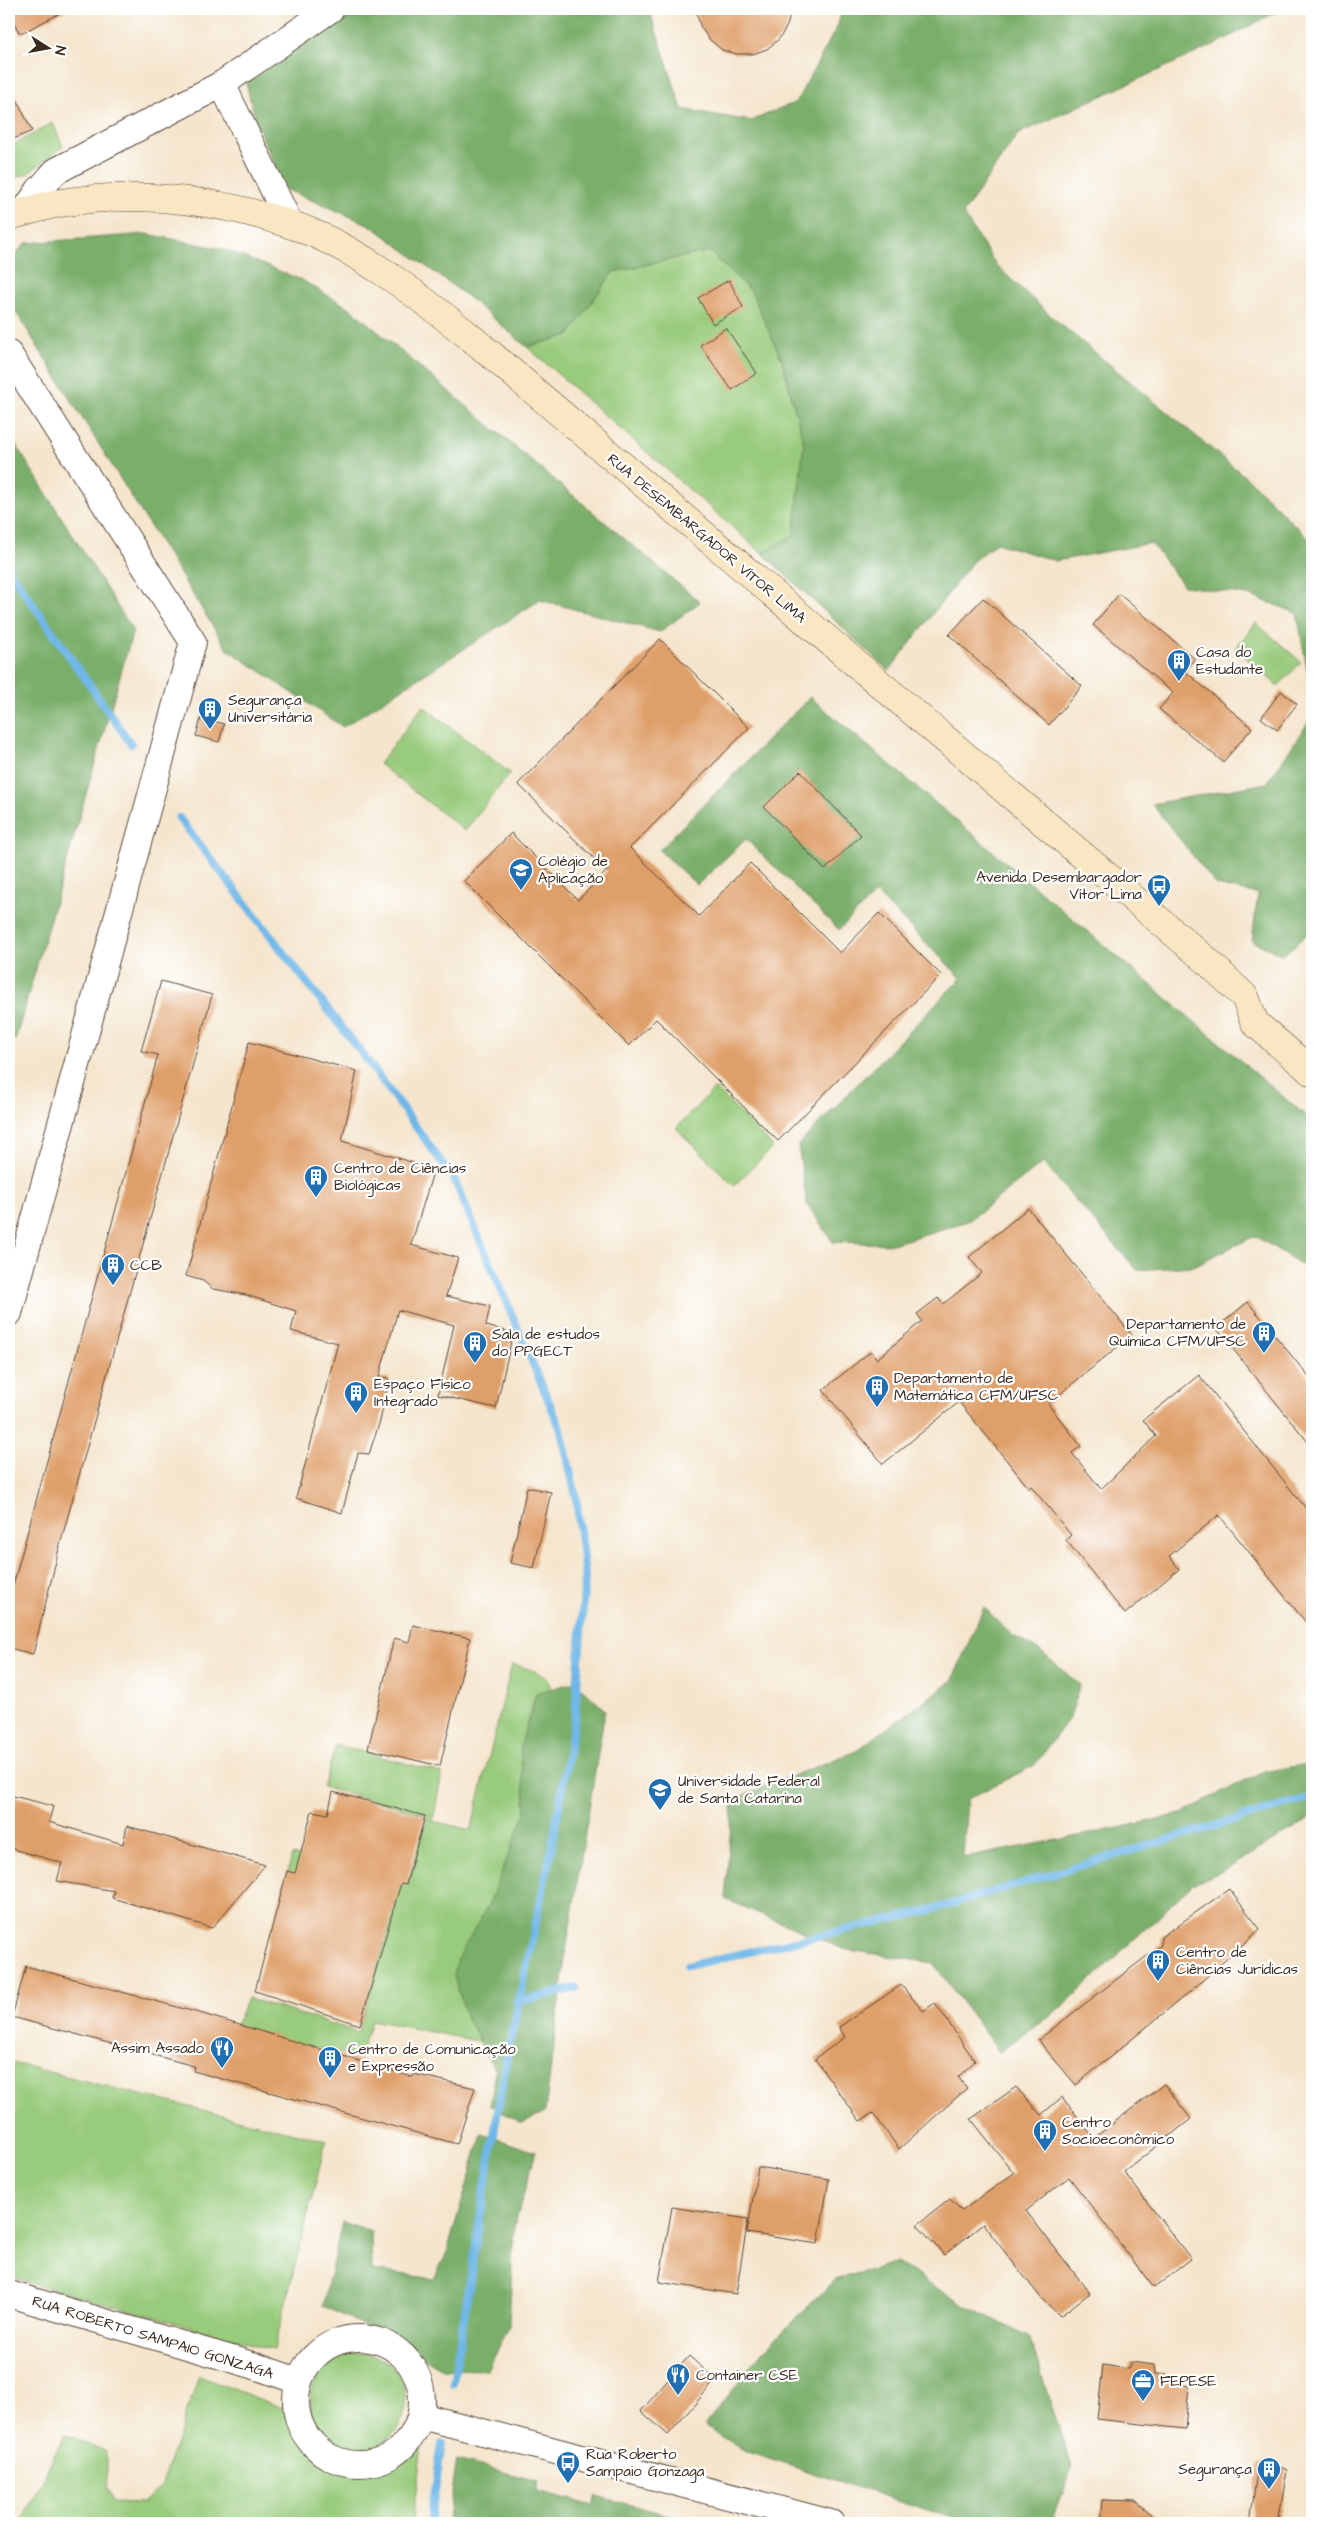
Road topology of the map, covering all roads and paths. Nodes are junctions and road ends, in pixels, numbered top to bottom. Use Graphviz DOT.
graph roads {
  1 [pos="331,9"];
  2 [pos="222,84"];
  3 [pos="16,214"];
  4 [pos="290,224"];
  5 [pos="9,354"];
  6 [pos="1312,1072"];
  7 [pos="9,1313"];
  8 [pos="9,2294"];
  9 [pos="298,2381"];
  10 [pos="421,2416"];
  11 [pos="831,2523"];
  1 -- 2 [label="street"];
  2 -- 3 [label="street"];
  2 -- 4 [label="street"];
  3 -- 4 [label="main road, RUA DESEMBARGADOR VÍTOR LIMA"];
  4 -- 6 [label="main road, RUA DESEMBARGADOR VÍTOR LIMA"];
  5 -- 7 [label="street"];
  8 -- 9 [label="street, RUA ROBERTO SAMPAIO GONZAGA"];
  9 -- 10 [label="street"];
  9 -- 10 [label="street"];
  10 -- 11 [label="street"];
}
